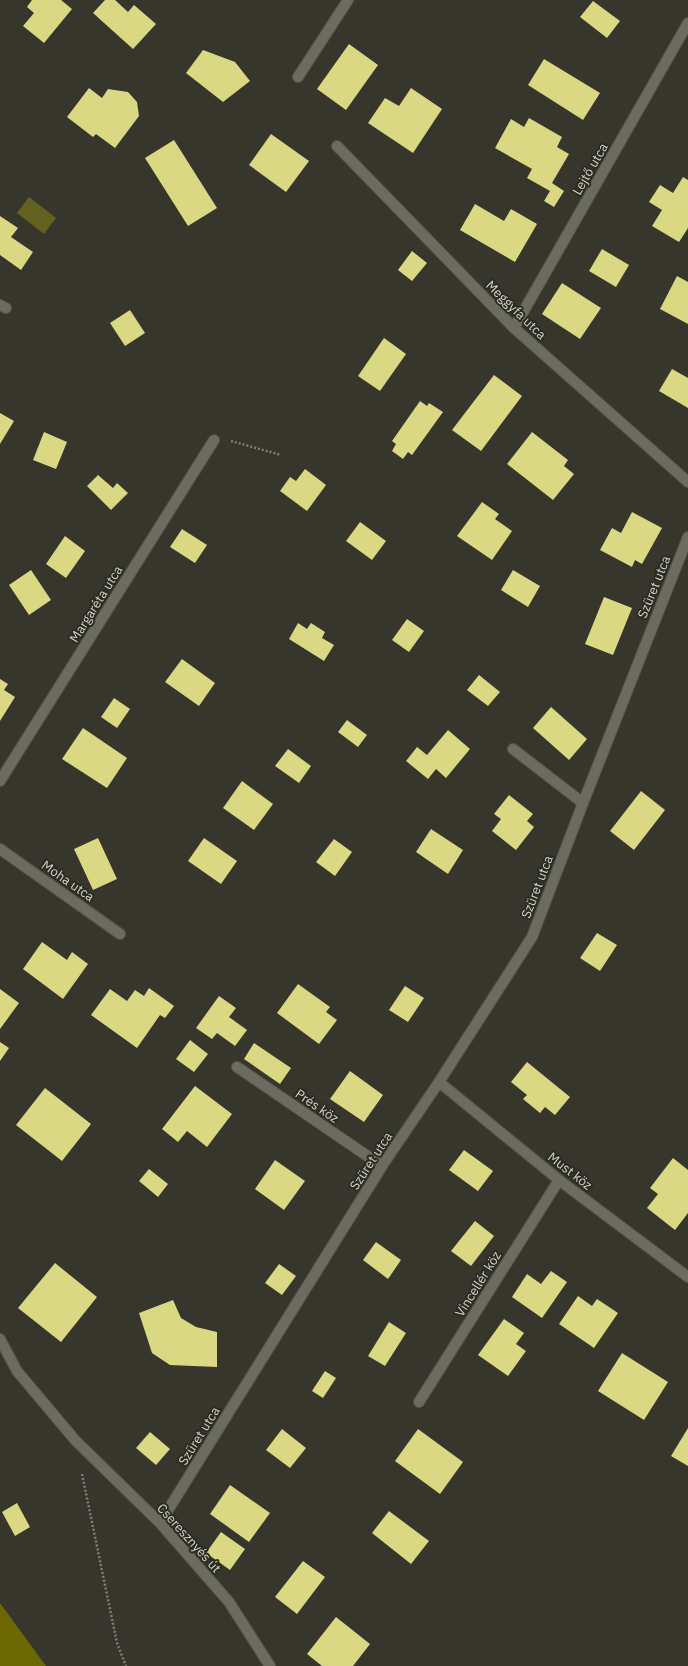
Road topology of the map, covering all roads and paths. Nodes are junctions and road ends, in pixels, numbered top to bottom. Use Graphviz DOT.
graph roads {
  1 [pos="348,0"];
  2 [pos="688,23"];
  3 [pos="298,77"];
  4 [pos="337,146"];
  5 [pos="514,328"];
  6 [pos="214,440"];
  7 [pos="281,455"];
  8 [pos="688,482"];
  9 [pos="688,537"];
  10 [pos="513,749"];
  11 [pos="0,781"];
  12 [pos="583,803"];
  13 [pos="0,849"];
  14 [pos="120,934"];
  15 [pos="237,1067"];
  16 [pos="439,1082"];
  17 [pos="382,1166"];
  18 [pos="559,1180"];
  19 [pos="688,1277"];
  20 [pos="0,1339"];
  21 [pos="419,1402"];
  22 [pos="81,1471"];
  23 [pos="160,1523"];
  24 [pos="126,1666"];
  25 [pos="270,1666"];
  1 -- 3 [label="street"];
  2 -- 5 [label="street, Lejtő utca"];
  4 -- 5 [label="street, Meggyfa utca"];
  5 -- 8 [label="street, Meggyfa utca"];
  6 -- 7 [label="path"];
  6 -- 11 [label="street, Margaréta utca"];
  9 -- 12 [label="street, Szüret utca"];
  10 -- 12 [label="street"];
  12 -- 16 [label="street, Szüret utca"];
  13 -- 14 [label="street, Moha utca"];
  15 -- 17 [label="street, Prés köz"];
  16 -- 17 [label="street, Szüret utca"];
  16 -- 18 [label="street, Must köz"];
  17 -- 23 [label="street, Szüret utca"];
  18 -- 19 [label="street, Must köz"];
  18 -- 21 [label="street, Vincellér köz"];
  20 -- 23 [label="street, Cseresznyés út"];
  22 -- 24 [label="path"];
  23 -- 25 [label="street, Cseresznyés út"];
}
